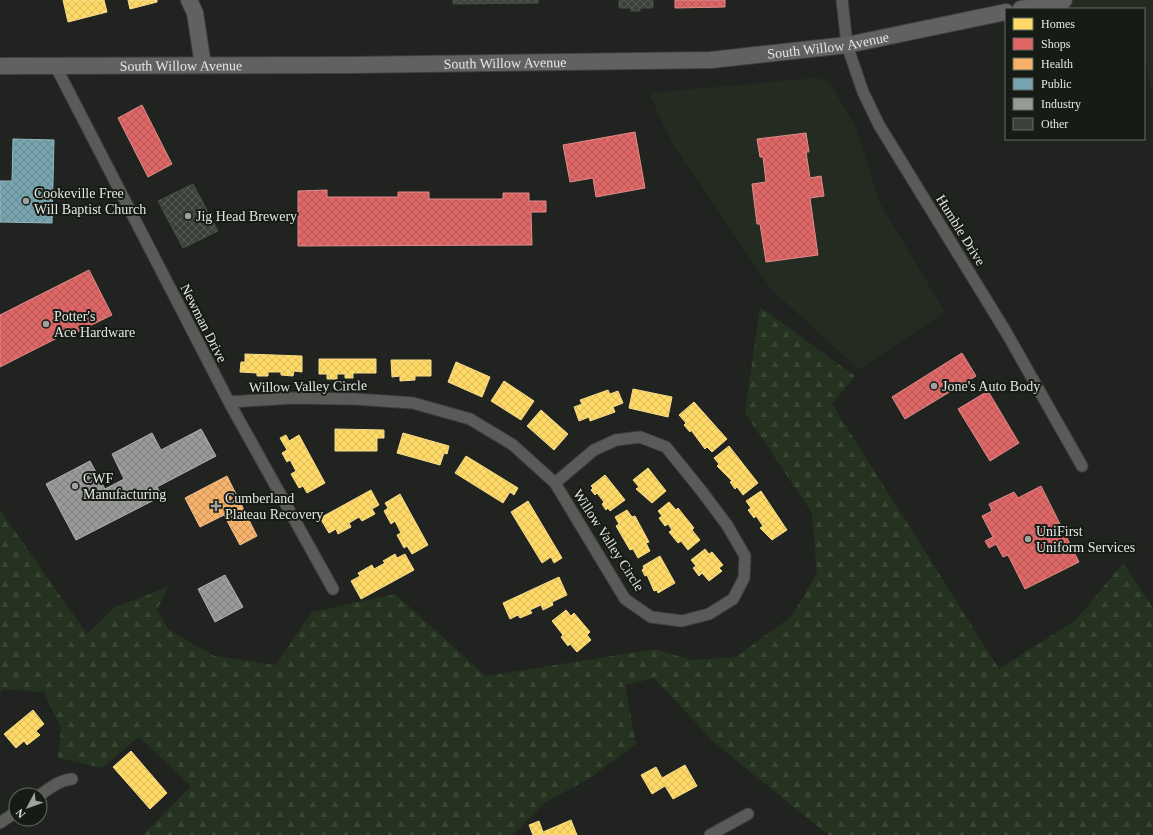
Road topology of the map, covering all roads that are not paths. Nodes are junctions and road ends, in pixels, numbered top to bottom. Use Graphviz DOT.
graph roads {
  1 [pos="189,0"];
  2 [pos="842,0"];
  3 [pos="1064,0"];
  4 [pos="1026,8"];
  5 [pos="1005,12"];
  6 [pos="847,46"];
  7 [pos="202,65"];
  8 [pos="0,66"];
  9 [pos="56,67"];
  10 [pos="229,402"];
  11 [pos="1082,466"];
  12 [pos="555,483"];
  13 [pos="333,589"];
  14 [pos="72,779"];
  15 [pos="48,790"];
  16 [pos="748,814"];
  17 [pos="710,835"];
  1 -- 7 [label="main road"];
  2 -- 6 [label="street, Humble Drive"];
  3 -- 4 [label="main road"];
  5 -- 6 [label="main road, South Willow Avenue"];
  6 -- 7 [label="main road, South Willow Avenue"];
  6 -- 11 [label="street, Humble Drive"];
  7 -- 9 [label="main road, South Willow Avenue"];
  8 -- 9 [label="main road, South Willow Avenue"];
  9 -- 10 [label="street, Newman Drive"];
  10 -- 12 [label="street, Willow Valley Circle"];
  10 -- 13 [label="street, Newman Drive"];
  12 -- 12 [label="street, Willow Valley Circle"];
  14 -- 15 [label="street"];
  16 -- 17 [label="street"];
}
